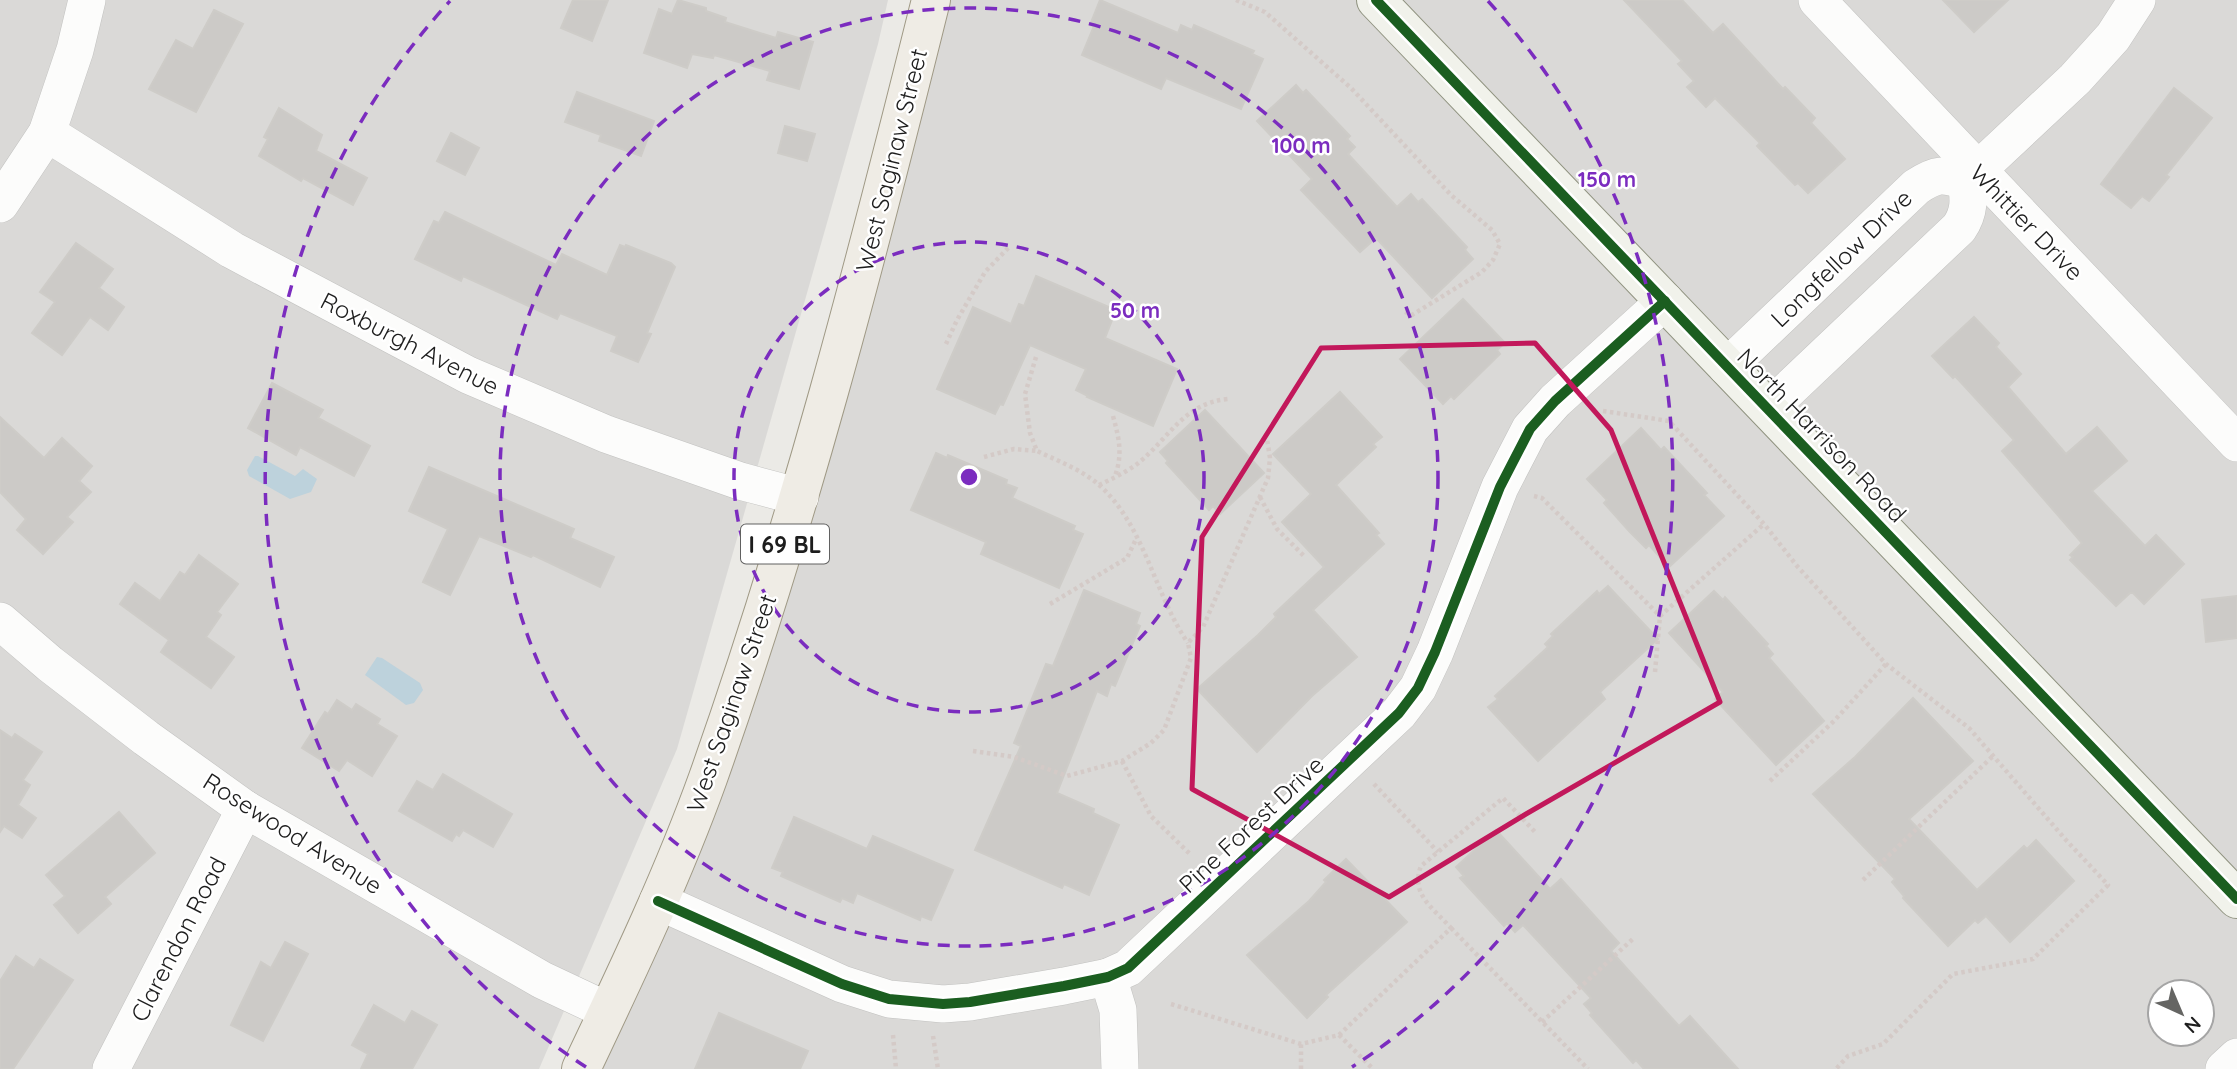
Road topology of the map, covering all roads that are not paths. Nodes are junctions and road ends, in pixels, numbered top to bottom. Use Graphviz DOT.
graph roads {
  1 [pos="87,0"];
  2 [pos="931,0"];
  3 [pos="1376,0"];
  4 [pos="1817,0"];
  5 [pos="2137,0"];
  6 [pos="47,133"];
  7 [pos="1971,175"];
  8 [pos="0,204"];
  9 [pos="1665,301"];
  10 [pos="1727,367"];
  11 [pos="1768,409"];
  12 [pos="2237,443"];
  13 [pos="800,498"];
  14 [pos="0,621"];
  15 [pos="245,809"];
  16 [pos="2237,899"];
  17 [pos="658,901"];
  18 [pos="1108,977"];
  19 [pos="608,1011"];
  20 [pos="2237,1057"];
  21 [pos="111,1069"];
  22 [pos="581,1069"];
  23 [pos="1121,1069"];
  24 [pos="2224,1069"];
  1 -- 6 [label="street"];
  2 -- 13 [label="main road, West Saginaw Street / I 69 BL"];
  3 -- 9 [label="street, North Harrison Road"];
  4 -- 7 [label="street, Whittier Drive"];
  5 -- 7 [label="street"];
  6 -- 8 [label="street"];
  6 -- 13 [label="street, Roxburgh Avenue"];
  7 -- 10 [label="street, Longfellow Drive"];
  7 -- 11 [label="street"];
  7 -- 12 [label="street, Whittier Drive"];
  9 -- 10 [label="street, North Harrison Road"];
  9 -- 18 [label="street, Pine Forest Drive"];
  10 -- 11 [label="street, North Harrison Road"];
  11 -- 16 [label="street, North Harrison Road"];
  13 -- 17 [label="main road, West Saginaw Street / I 69 BL"];
  14 -- 15 [label="street, Rosewood Avenue"];
  15 -- 19 [label="street, Rosewood Avenue"];
  15 -- 21 [label="street, Clarendon Road"];
  17 -- 18 [label="street, Pine Forest Drive"];
  17 -- 19 [label="main road, West Saginaw Street / I 69 BL"];
  18 -- 23 [label="street"];
  19 -- 22 [label="main road, West Saginaw Street / I 69 BL"];
  20 -- 24 [label="street"];
}
